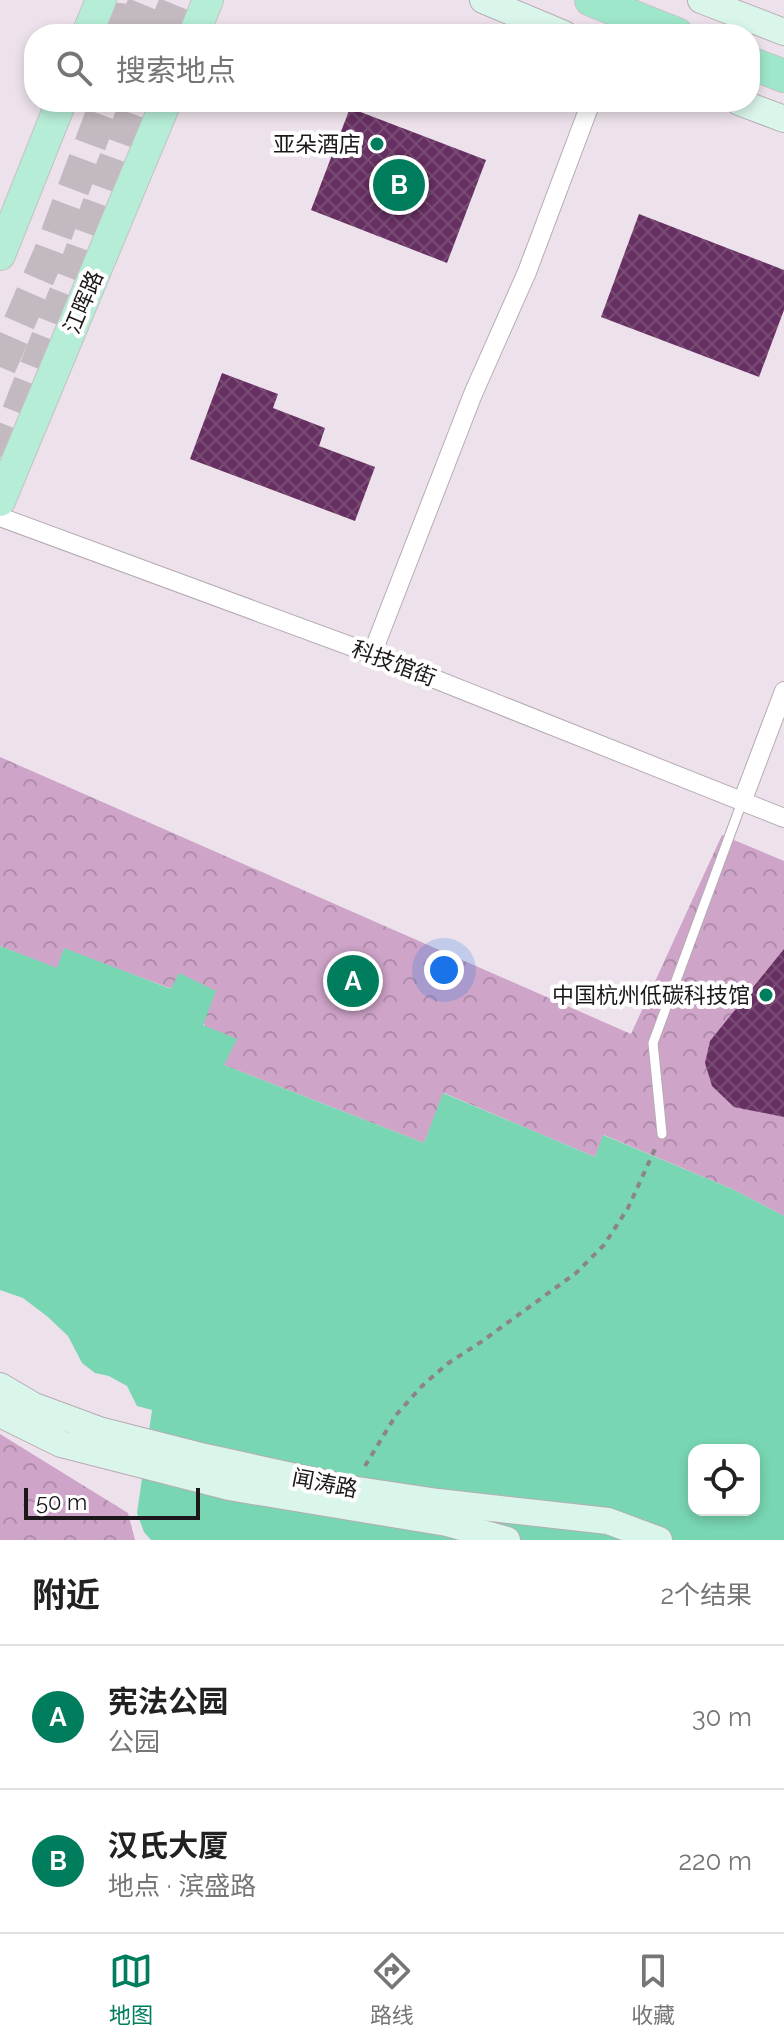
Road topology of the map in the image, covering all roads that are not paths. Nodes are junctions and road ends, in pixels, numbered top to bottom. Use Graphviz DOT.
graph roads {
  1 [pos="101,0"];
  2 [pos="208,0"];
  3 [pos="483,0"];
  4 [pos="591,0"];
  5 [pos="701,0"];
  6 [pos="91,24"];
  7 [pos="198,24"];
  8 [pos="540,24"];
  9 [pos="652,24"];
  10 [pos="784,32"];
  11 [pos="760,67"];
  12 [pos="784,76"];
  13 [pos="760,110"];
  14 [pos="57,112"];
  15 [pos="162,112"];
  16 [pos="587,112"];
  17 [pos="784,119"];
  18 [pos="0,255"];
  19 [pos="0,501"];
  20 [pos="0,517"];
  21 [pos="372,654"];
  22 [pos="784,691"];
  23 [pos="742,802"];
  24 [pos="784,818"];
  25 [pos="662,1134"];
  26 [pos="0,1386"];
  27 [pos="0,1414"];
  28 [pos="98,1442"];
  29 [pos="507,1540"];
  30 [pos="659,1540"];
  1 -- 6 [label="main road"];
  2 -- 7 [label="main road"];
  3 -- 8 [label="main road"];
  4 -- 9 [label="highway"];
  5 -- 10 [label="main road"];
  11 -- 12 [label="highway"];
  13 -- 17 [label="main road"];
  14 -- 18 [label="main road"];
  15 -- 19 [label="main road, 江晖路"];
  16 -- 21 [label="street"];
  20 -- 21 [label="street, 科技馆街"];
  21 -- 23 [label="street, 科技馆街"];
  22 -- 23 [label="street"];
  23 -- 24 [label="street, 科技馆街"];
  23 -- 25 [label="lane"];
  26 -- 28 [label="main road, 闻涛路"];
  27 -- 28 [label="main road, 闻涛路"];
  28 -- 29 [label="main road, 闻涛路"];
  28 -- 30 [label="main road, 闻涛路"];
}
